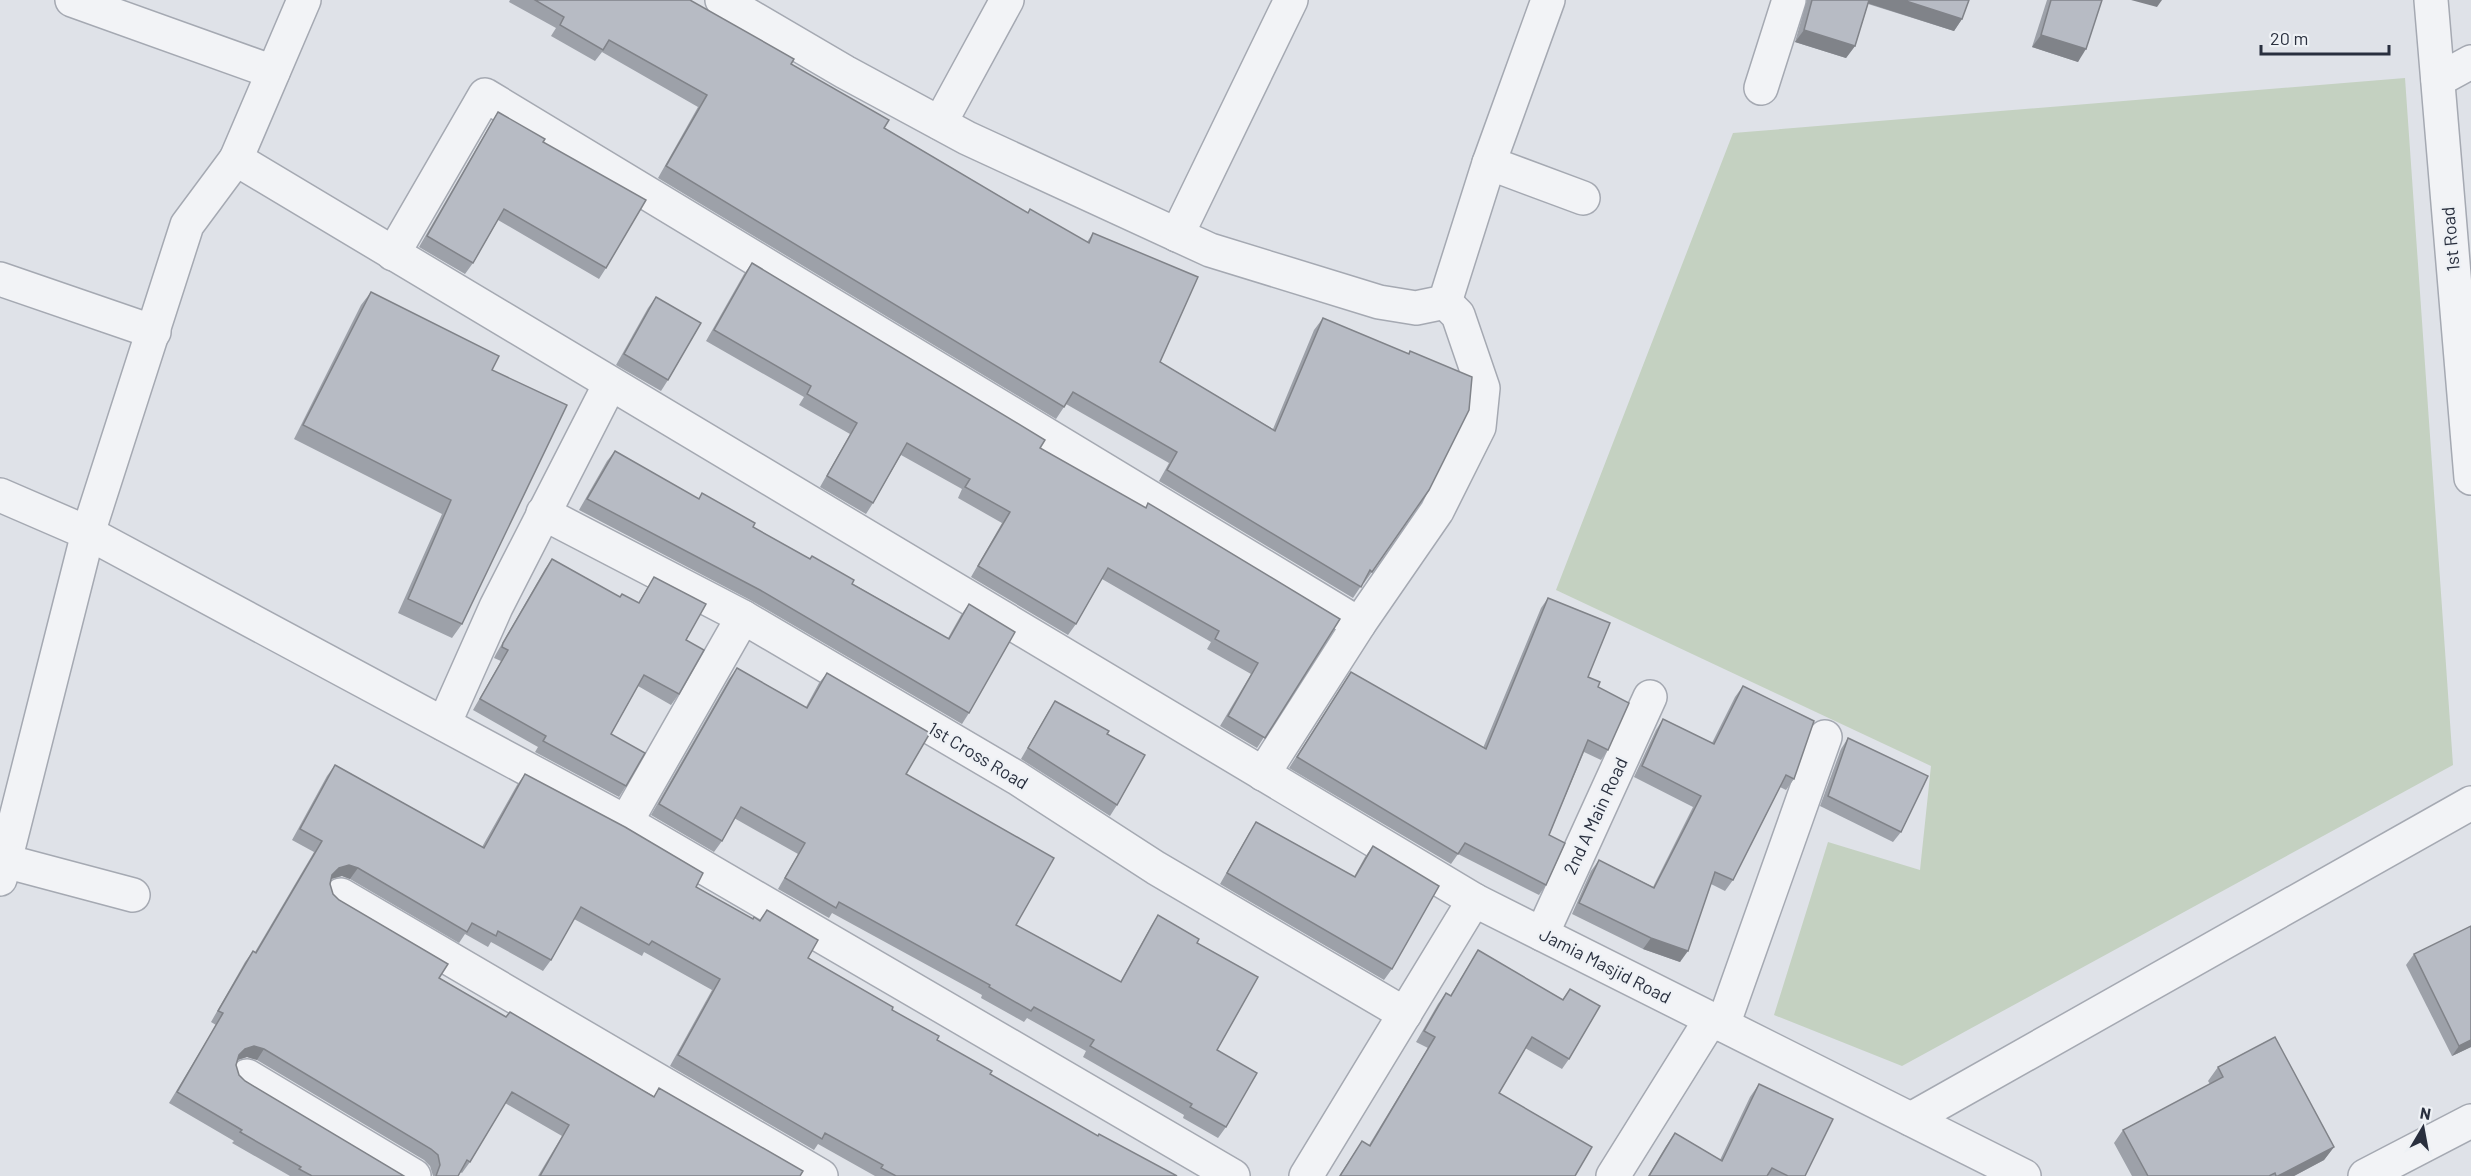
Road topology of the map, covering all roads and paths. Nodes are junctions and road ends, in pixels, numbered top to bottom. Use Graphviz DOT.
graph roads {
  1 [pos="72,0"];
  2 [pos="304,0"];
  3 [pos="722,0"];
  4 [pos="1007,0"];
  5 [pos="1291,0"];
  6 [pos="1548,0"];
  7 [pos="1789,0"];
  8 [pos="2431,0"];
  9 [pos="2471,62"];
  10 [pos="273,72"];
  11 [pos="2438,80"];
  12 [pos="1761,88"];
  13 [pos="940,123"];
  14 [pos="236,159"];
  15 [pos="1489,163"];
  16 [pos="1583,198"];
  17 [pos="1177,235"];
  18 [pos="393,254"];
  19 [pos="0,279"];
  20 [pos="1445,302"];
  21 [pos="154,332"];
  22 [pos="610,384"];
  23 [pos="2469,428"];
  24 [pos="2471,478"];
  25 [pos="0,495"];
  26 [pos="543,513"];
  27 [pos="88,533"];
  28 [pos="743,617"];
  29 [pos="1359,624"];
  30 [pos="1650,697"];
  31 [pos="444,724"];
  32 [pos="1825,737"];
  33 [pos="1263,774"];
  34 [pos="2471,803"];
  35 [pos="626,822"];
  36 [pos="2,870"];
  37 [pos="134,895"];
  38 [pos="341,895"];
  39 [pos="1474,900"];
  40 [pos="1542,934"];
  41 [pos="1405,1014"];
  42 [pos="1717,1022"];
  43 [pos="247,1077"];
  44 [pos="1911,1119"];
  45 [pos="2471,1121"];
  46 [pos="414,1176"];
  47 [pos="821,1176"];
  48 [pos="1233,1176"];
  49 [pos="1306,1176"];
  50 [pos="1613,1176"];
  51 [pos="2024,1176"];
  52 [pos="2365,1176"];
  1 -- 10 [label="street"];
  2 -- 10 [label="street"];
  3 -- 13 [label="street"];
  4 -- 13 [label="street"];
  5 -- 17 [label="street"];
  6 -- 15 [label="street"];
  7 -- 12 [label="street"];
  8 -- 11 [label="street, 1st Road"];
  9 -- 11 [label="street"];
  10 -- 14 [label="street"];
  11 -- 23 [label="street, 1st Road"];
  13 -- 17 [label="street"];
  14 -- 18 [label="street, Jamia Masjid Road"];
  14 -- 21 [label="street"];
  15 -- 16 [label="street"];
  15 -- 20 [label="street"];
  17 -- 20 [label="street"];
  18 -- 22 [label="street, Jamia Masjid Road"];
  18 -- 29 [label="street"];
  19 -- 21 [label="street"];
  20 -- 29 [label="street"];
  21 -- 27 [label="street"];
  22 -- 26 [label="street"];
  22 -- 33 [label="street, Jamia Masjid Road"];
  23 -- 24 [label="street, 1st Road"];
  25 -- 27 [label="street"];
  26 -- 28 [label="street, 1st Cross Road"];
  26 -- 31 [label="street"];
  27 -- 31 [label="street"];
  27 -- 36 [label="street"];
  28 -- 35 [label="street"];
  28 -- 41 [label="street, 1st Cross Road"];
  29 -- 33 [label="street"];
  30 -- 40 [label="street, 2nd A Main Road"];
  31 -- 35 [label="street"];
  32 -- 42 [label="street"];
  33 -- 39 [label="street, Jamia Masjid Road"];
  34 -- 44 [label="street"];
  35 -- 48 [label="street"];
  36 -- 37 [label="street"];
  38 -- 47 [label="street"];
  39 -- 40 [label="street, Jamia Masjid Road"];
  39 -- 41 [label="street"];
  40 -- 42 [label="street, Jamia Masjid Road"];
  41 -- 49 [label="street"];
  42 -- 44 [label="street, Jamia Masjid Road"];
  42 -- 50 [label="street"];
  43 -- 46 [label="street"];
  44 -- 51 [label="street, Jamia Masjid Road"];
  45 -- 52 [label="street"];
}
